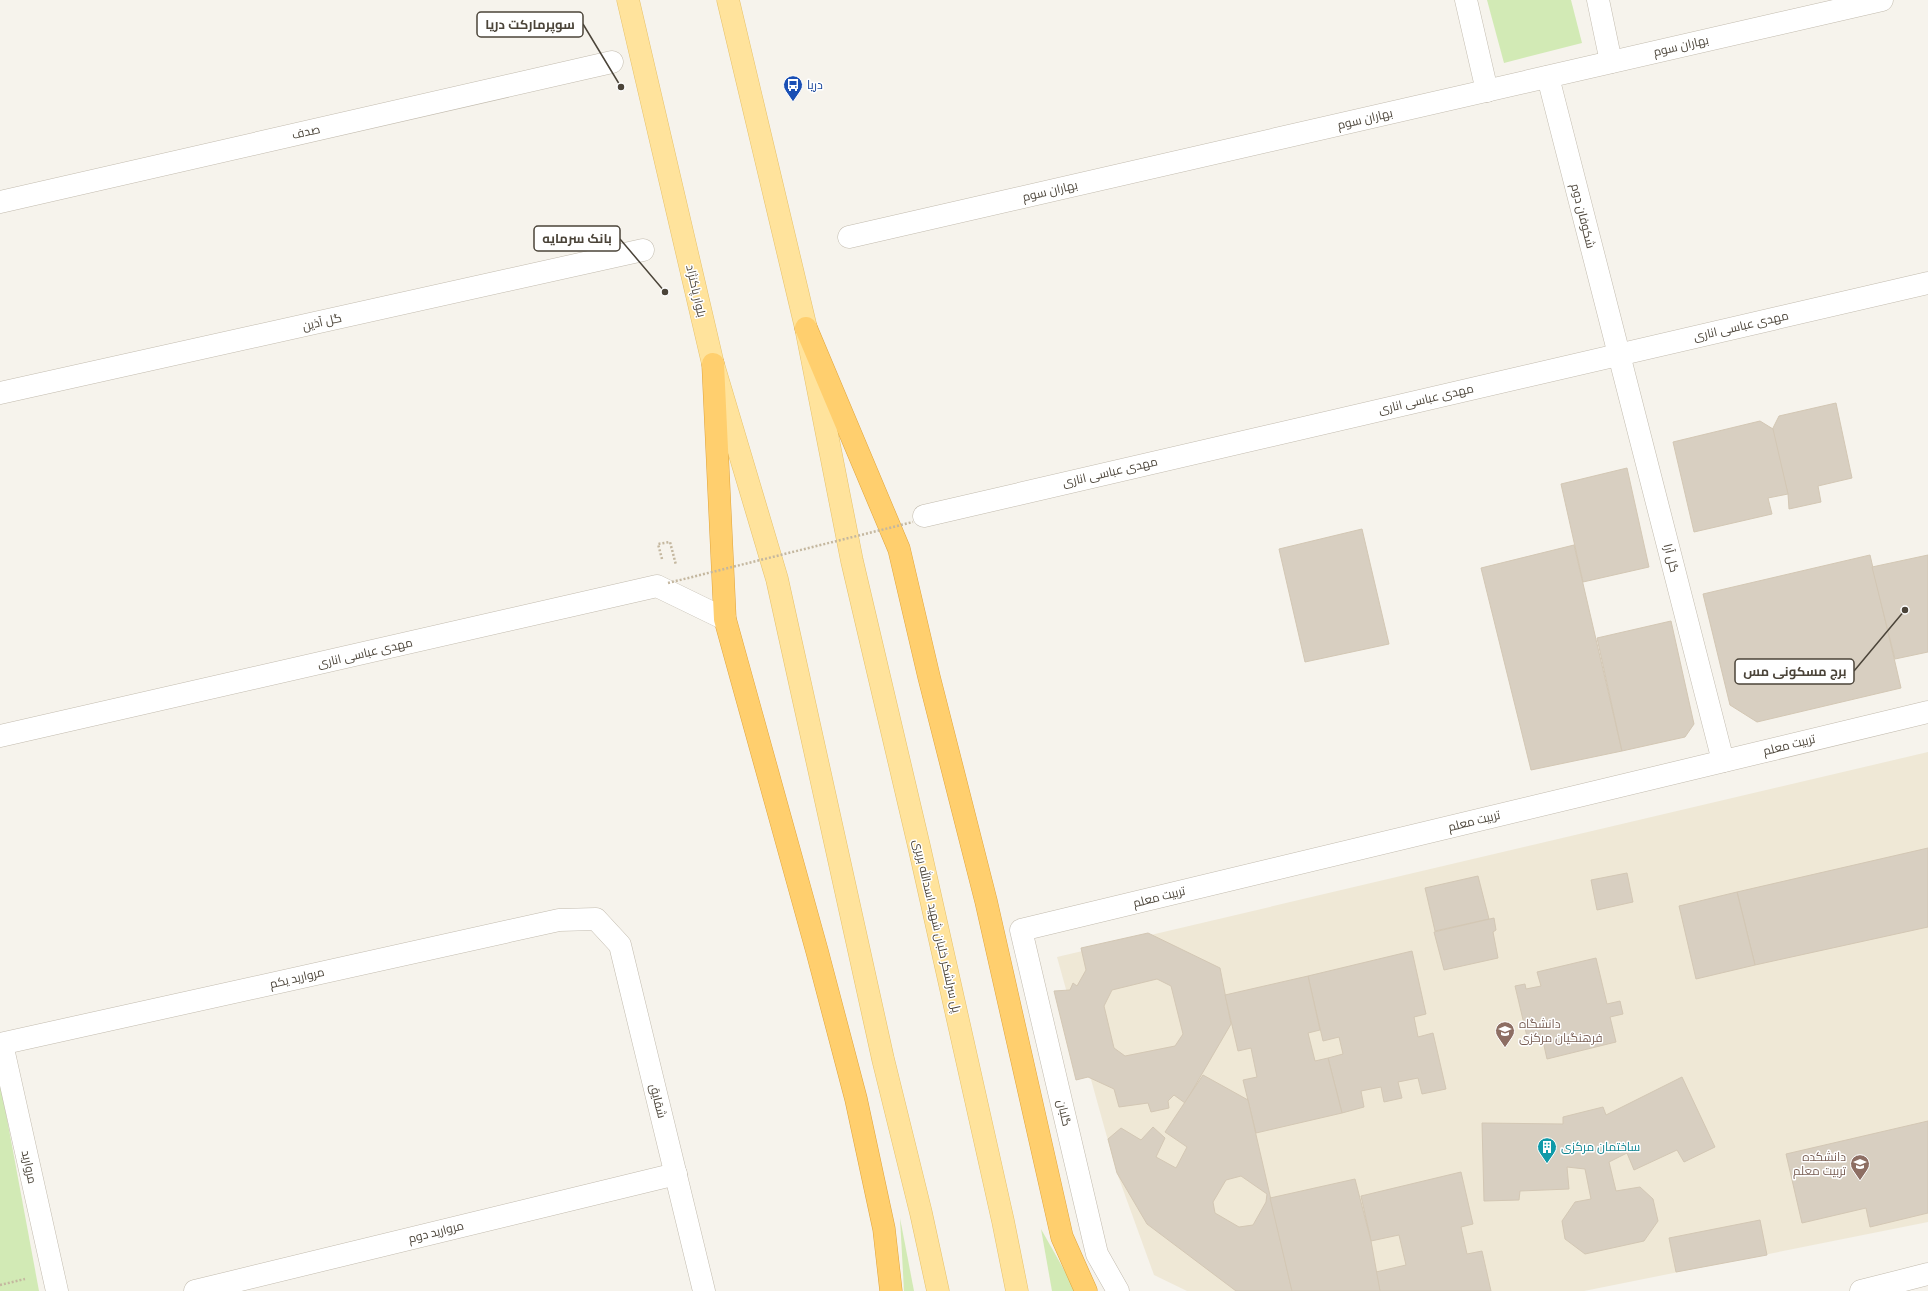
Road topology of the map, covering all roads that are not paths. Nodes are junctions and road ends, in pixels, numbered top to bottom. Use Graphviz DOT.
graph roads {
  1 [pos="628,0"];
  2 [pos="728,0"];
  3 [pos="1466,0"];
  4 [pos="1598,0"];
  5 [pos="1882,0"];
  6 [pos="612,62"];
  7 [pos="1611,62"];
  8 [pos="1548,77"];
  9 [pos="1487,91"];
  10 [pos="0,202"];
  11 [pos="849,237"];
  12 [pos="643,250"];
  13 [pos="1928,283"];
  14 [pos="806,328"];
  15 [pos="1619,354"];
  16 [pos="713,364"];
  17 [pos="0,393"];
  18 [pos="918,519"];
  19 [pos="725,619"];
  20 [pos="1928,712"];
  21 [pos="0,736"];
  22 [pos="1723,761"];
  23 [pos="596,919"];
  24 [pos="1021,930"];
  25 [pos="1,1044"];
  26 [pos="676,1174"];
  27 [pos="1928,1274"];
  28 [pos="57,1291"];
  29 [pos="195,1291"];
  30 [pos="704,1291"];
  31 [pos="892,1291"];
  32 [pos="938,1291"];
  33 [pos="1017,1291"];
  34 [pos="1086,1291"];
  35 [pos="1118,1291"];
  36 [pos="1861,1291"];
  1 -- 16 [label="main road, بلوار پاکنژاد"];
  2 -- 14 [label="main road"];
  3 -- 9 [label="street"];
  4 -- 7 [label="street"];
  5 -- 7 [label="street, بهاران سوم"];
  6 -- 10 [label="street, صدف"];
  7 -- 8 [label="street, بهاران سوم"];
  8 -- 9 [label="street, بهاران سوم"];
  8 -- 15 [label="street, شکوفان دوم"];
  9 -- 11 [label="street, بهاران سوم"];
  12 -- 17 [label="street, گل آذین"];
  13 -- 15 [label="street, مهدی عباسی اناری"];
  14 -- 33 [label="main road, پل سرلشکر خلبان شهید اسدالله بربری"];
  14 -- 34 [label="highway"];
  15 -- 18 [label="street, مهدی عباسی اناری"];
  15 -- 22 [label="street, گل آرا"];
  16 -- 19 [label="highway"];
  16 -- 32 [label="main road, بلوار پاکنژاد"];
  19 -- 21 [label="street, مهدی عباسی اناری"];
  19 -- 31 [label="highway"];
  20 -- 22 [label="street, تربیت معلم"];
  22 -- 24 [label="street, تربیت معلم"];
  23 -- 25 [label="street, مروارید یکم"];
  23 -- 26 [label="street, شقایق"];
  24 -- 35 [label="street, گلبان"];
  25 -- 28 [label="street, مروارید"];
  26 -- 29 [label="street, مروارید دوم"];
  26 -- 30 [label="street, شقایق"];
  27 -- 36 [label="street"];
}
